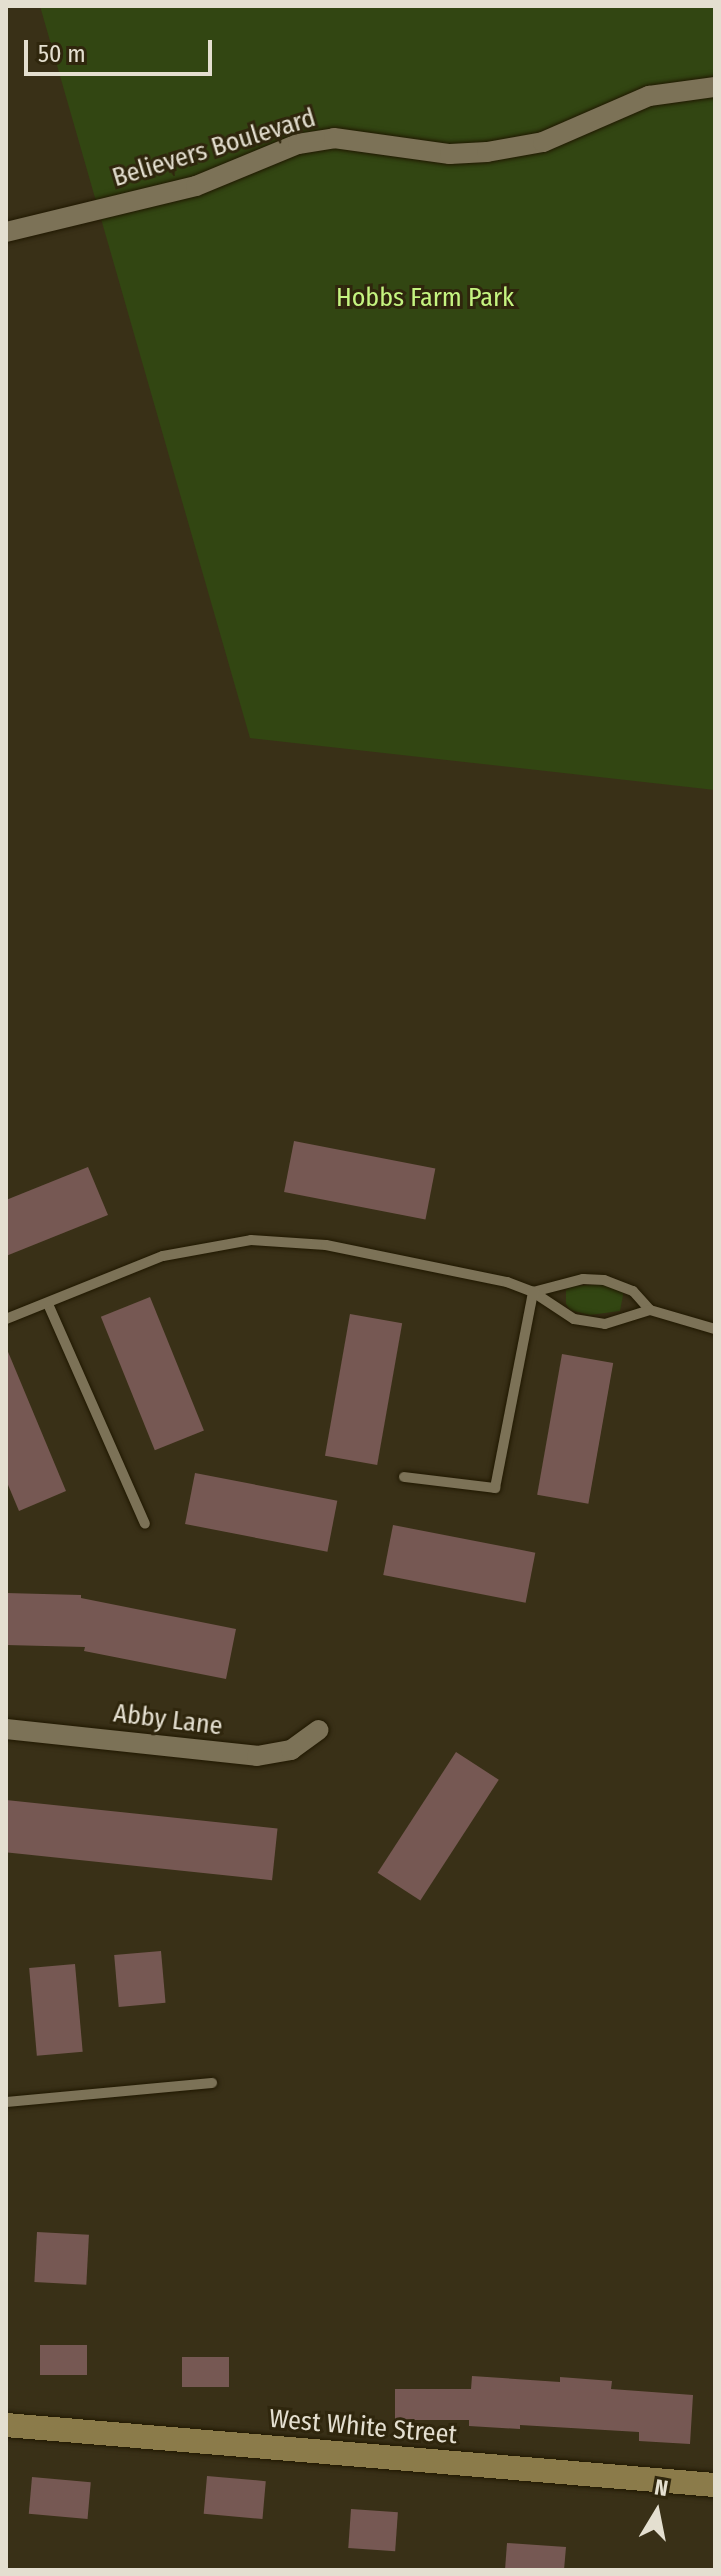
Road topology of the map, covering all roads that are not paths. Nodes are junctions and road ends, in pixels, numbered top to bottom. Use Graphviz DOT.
graph roads {
  1 [pos="715,87"];
  2 [pos="6,232"];
  3 [pos="533,1292"];
  4 [pos="48,1304"];
  5 [pos="650,1310"];
  6 [pos="6,1319"];
  7 [pos="715,1329"];
  8 [pos="404,1477"];
  9 [pos="145,1524"];
  10 [pos="6,1729"];
  11 [pos="319,1730"];
  12 [pos="212,2083"];
  13 [pos="6,2102"];
  14 [pos="6,2425"];
  15 [pos="715,2485"];
  1 -- 2 [label="street, Believers Boulevard"];
  3 -- 4 [label="lane"];
  3 -- 5 [label="lane"];
  3 -- 5 [label="lane"];
  3 -- 8 [label="lane"];
  4 -- 6 [label="lane"];
  4 -- 9 [label="lane"];
  5 -- 7 [label="lane"];
  10 -- 11 [label="street, Abby Lane"];
  12 -- 13 [label="lane"];
  14 -- 15 [label="street, West White Street"];
}
